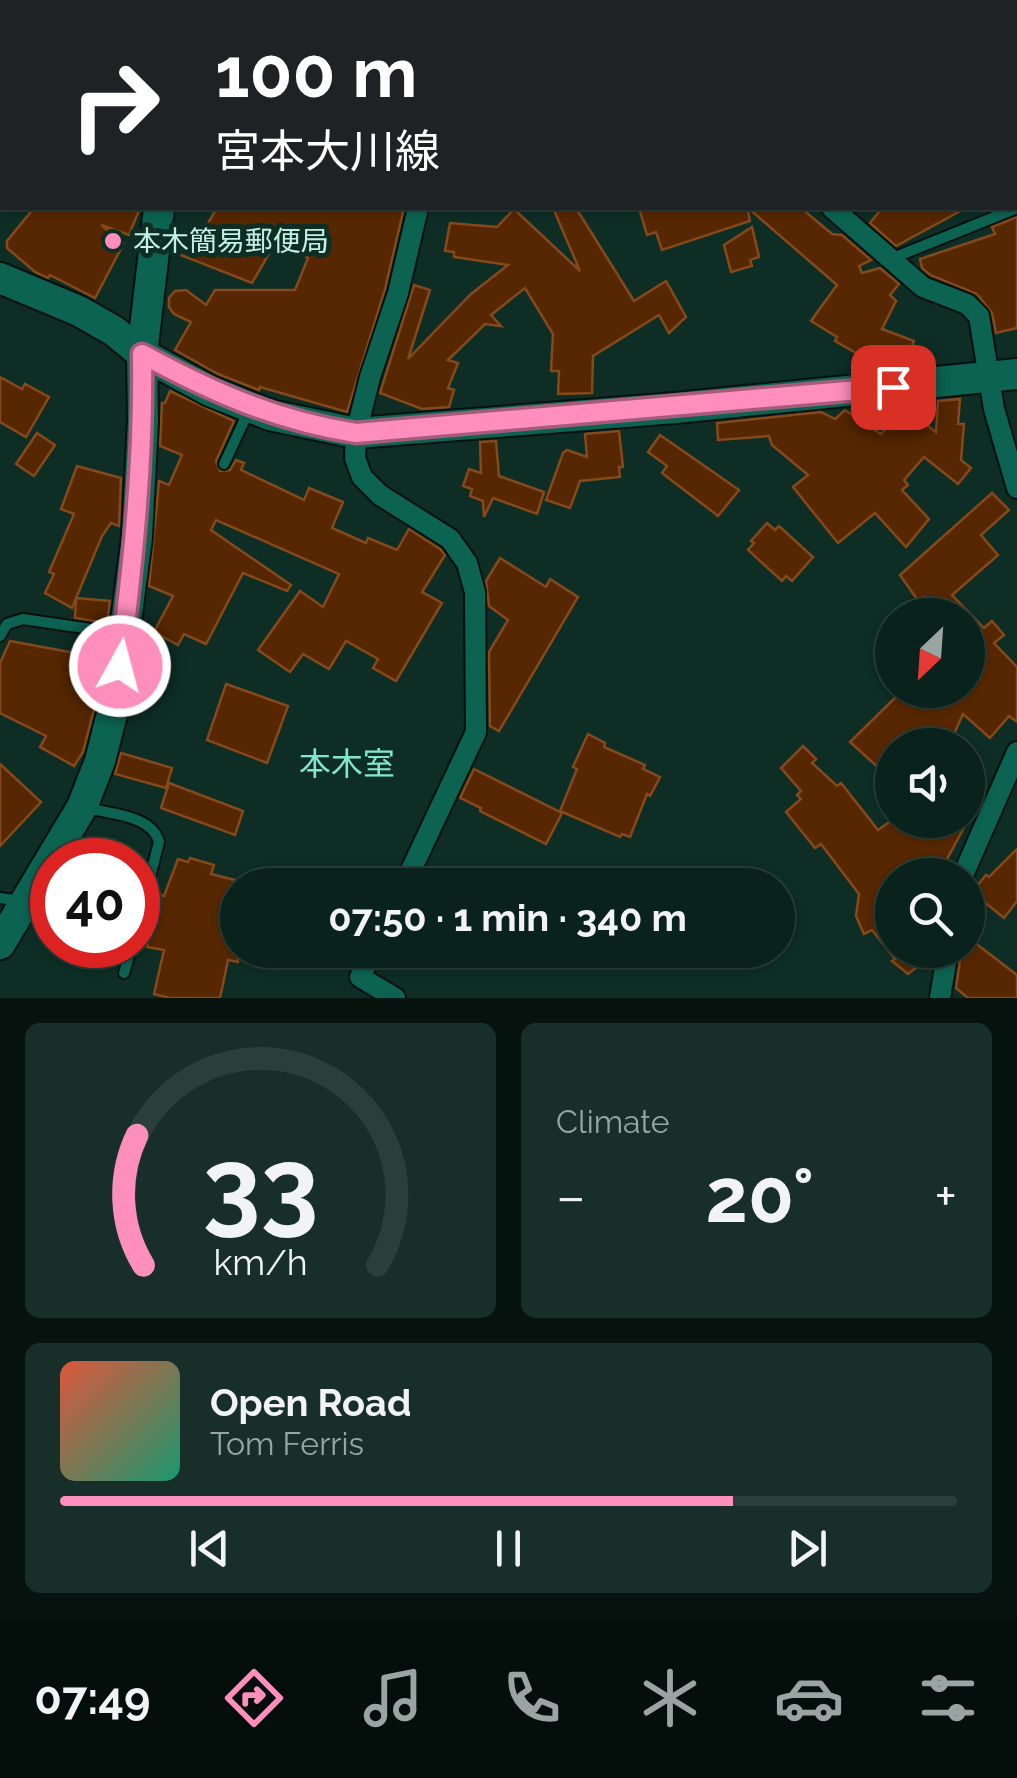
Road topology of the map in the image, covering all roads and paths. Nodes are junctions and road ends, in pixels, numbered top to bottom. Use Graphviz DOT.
graph roads {
  1 [pos="159,210"];
  2 [pos="418,210"];
  3 [pos="834,210"];
  4 [pos="1012,210"];
  5 [pos="892,258"];
  6 [pos="0,278"];
  7 [pos="142,354"];
  8 [pos="1004,376"];
  9 [pos="250,407"];
  10 [pos="356,433"];
  11 [pos="224,464"];
  12 [pos="1017,488"];
  13 [pos="124,634"];
  14 [pos="0,636"];
  15 [pos="1017,752"];
  16 [pos="82,807"];
  17 [pos="157,838"];
  18 [pos="970,858"];
  19 [pos="412,868"];
  20 [pos="13,900"];
  21 [pos="0,944"];
  22 [pos="126,968"];
  23 [pos="364,968"];
  24 [pos="124,974"];
  25 [pos="395,998"];
  1 -- 7 [label="main road"];
  2 -- 10 [label="street"];
  3 -- 5 [label="street"];
  4 -- 5 [label="lane"];
  5 -- 8 [label="street"];
  6 -- 7 [label="main road"];
  7 -- 9 [label="main road"];
  7 -- 13 [label="main road"];
  8 -- 10 [label="main road"];
  8 -- 12 [label="street"];
  9 -- 10 [label="main road"];
  9 -- 11 [label="lane"];
  10 -- 19 [label="street"];
  13 -- 14 [label="lane"];
  13 -- 16 [label="main road"];
  15 -- 18 [label="street"];
  16 -- 17 [label="lane"];
  16 -- 20 [label="main road"];
  20 -- 21 [label="main road"];
  22 -- 24 [label="lane"];
  23 -- 25 [label="street"];
}
